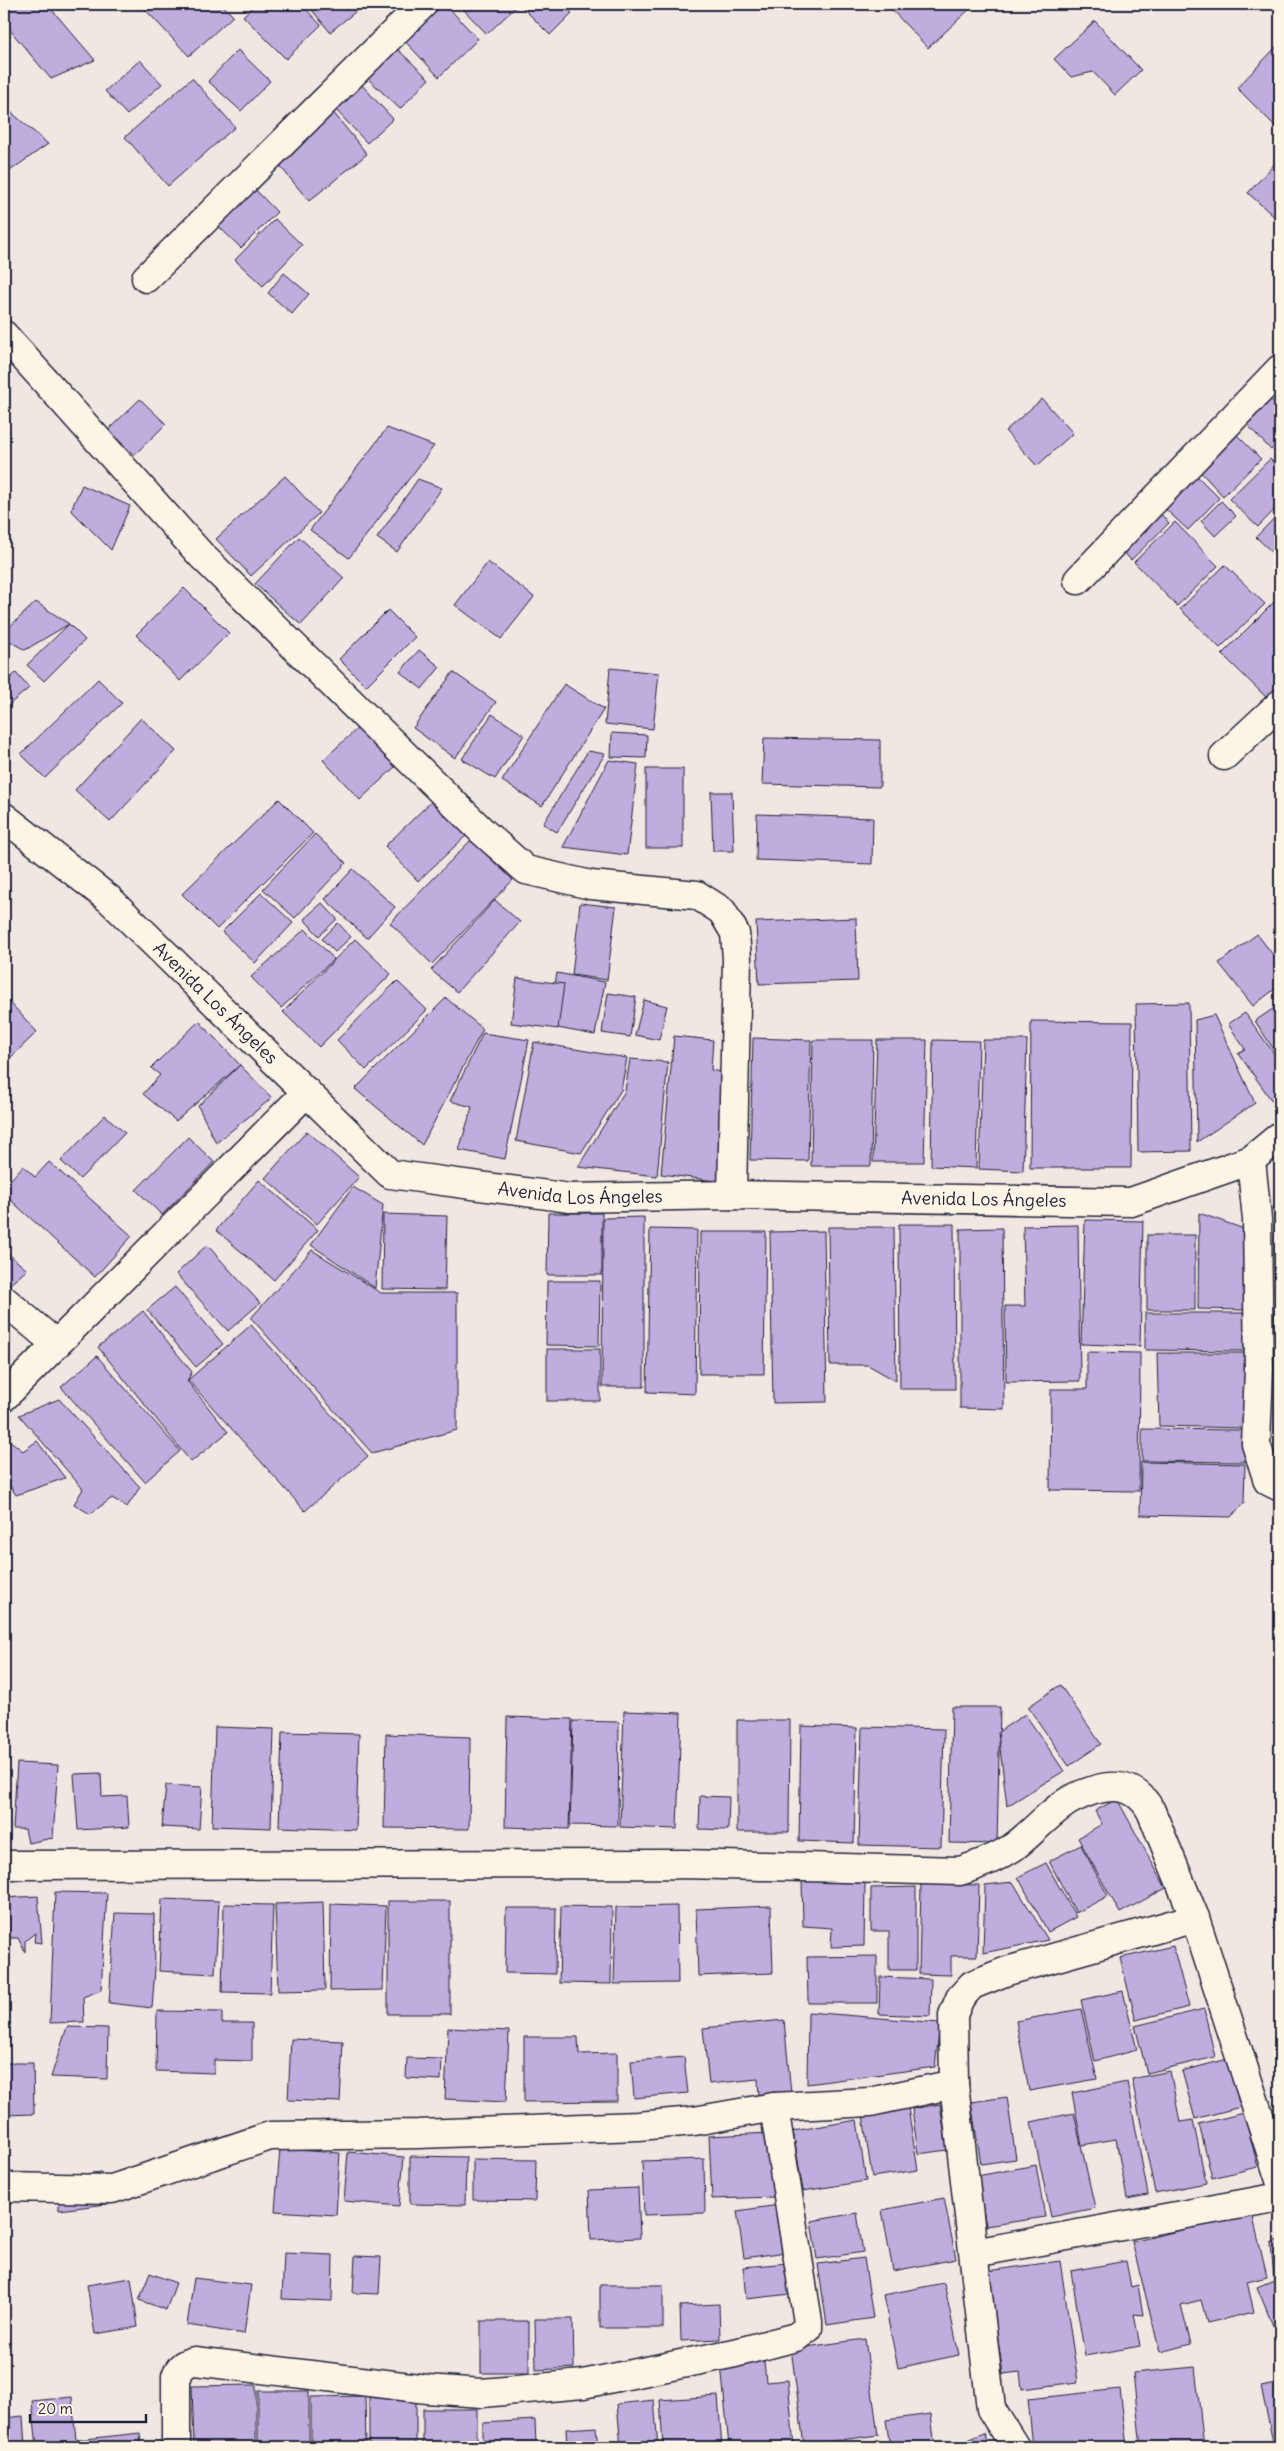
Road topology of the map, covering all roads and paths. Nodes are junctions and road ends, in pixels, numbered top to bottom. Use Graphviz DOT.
graph roads {
  1 [pos="423,4"];
  2 [pos="146,278"];
  3 [pos="4,335"];
  4 [pos="1280,369"];
  5 [pos="1078,580"];
  6 [pos="1280,704"];
  7 [pos="1224,756"];
  8 [pos="4,817"];
  9 [pos="307,1092"];
  10 [pos="1280,1136"];
  11 [pos="1250,1160"];
  12 [pos="732,1195"];
  13 [pos="4,1300"];
  14 [pos="56,1344"];
  15 [pos="4,1397"];
  16 [pos="1280,1487"];
  17 [pos="4,1865"];
  18 [pos="1195,1918"];
  19 [pos="954,2084"];
  20 [pos="774,2107"];
  21 [pos="1280,2180"];
  22 [pos="4,2187"];
  23 [pos="1280,2197"];
  24 [pos="974,2253"];
  25 [pos="176,2447"];
  26 [pos="1015,2447"];
  1 -- 2 [label="street"];
  3 -- 12 [label="street"];
  4 -- 5 [label="street"];
  6 -- 7 [label="street"];
  8 -- 9 [label="street, Avenida Los Ángeles"];
  9 -- 12 [label="street, Avenida Los Ángeles"];
  9 -- 14 [label="street"];
  10 -- 11 [label="street, Avenida Los Ángeles"];
  11 -- 12 [label="street, Avenida Los Ángeles"];
  11 -- 16 [label="street"];
  13 -- 14 [label="street"];
  14 -- 15 [label="street"];
  17 -- 18 [label="street"];
  18 -- 19 [label="street"];
  18 -- 21 [label="street"];
  19 -- 20 [label="street"];
  19 -- 24 [label="street"];
  20 -- 22 [label="street"];
  20 -- 25 [label="street"];
  23 -- 24 [label="street"];
  24 -- 26 [label="street"];
}
